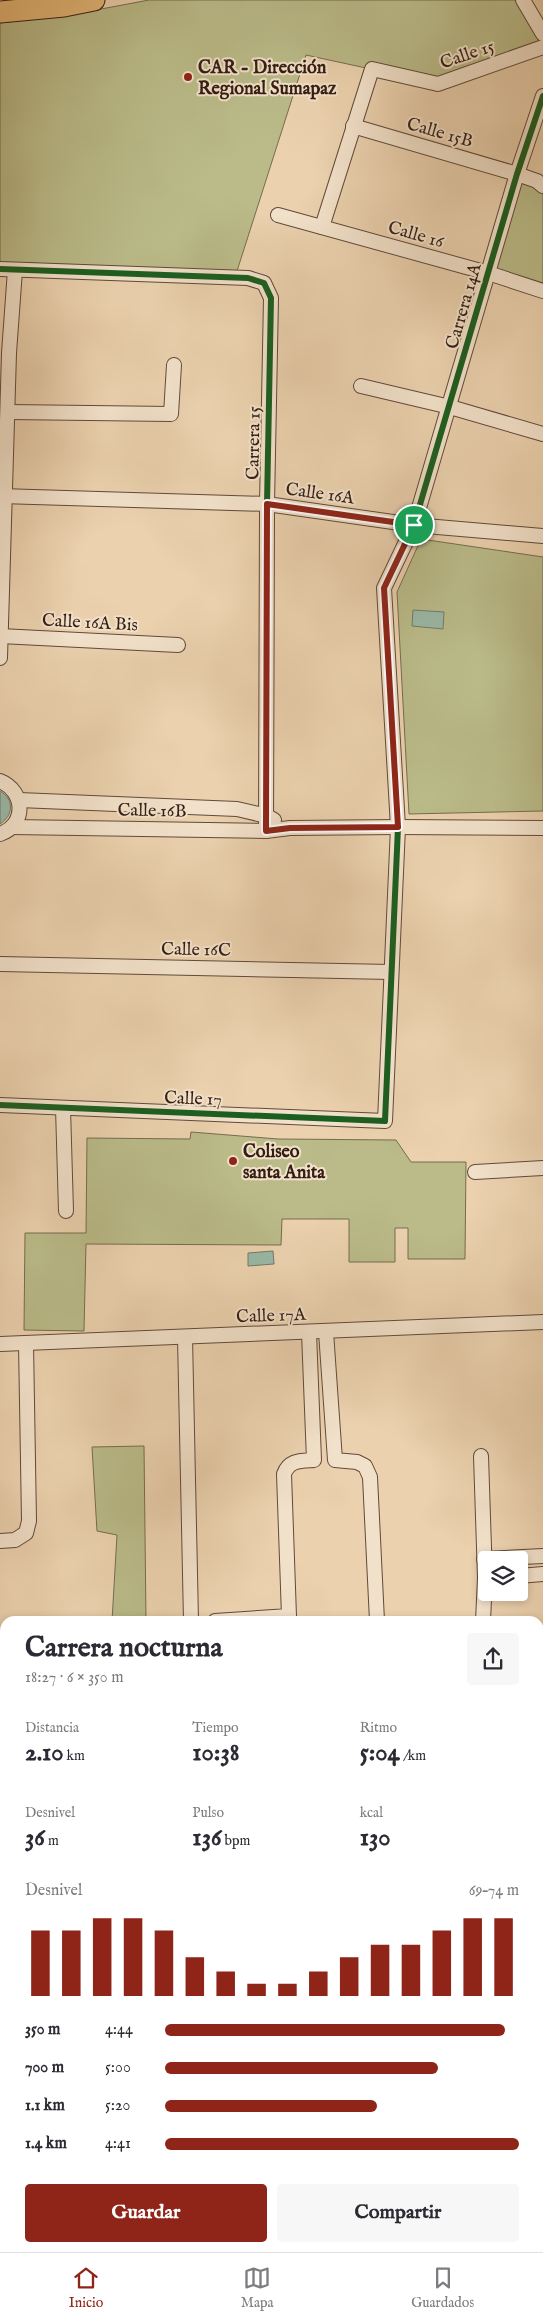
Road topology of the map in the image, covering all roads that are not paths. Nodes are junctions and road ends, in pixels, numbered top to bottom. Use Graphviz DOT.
graph roads {
  1 [pos="94,0"];
  2 [pos="523,0"];
  3 [pos="0,12"];
  4 [pos="543,34"];
  5 [pos="543,47"];
  6 [pos="543,96"];
  7 [pos="353,126"];
  8 [pos="517,174"];
  9 [pos="543,186"];
  10 [pos="278,215"];
  11 [pos="322,227"];
  12 [pos="0,269"];
  13 [pos="15,270"];
  14 [pos="488,273"];
  15 [pos="543,291"];
  16 [pos="5,352"];
  17 [pos="174,365"];
  18 [pos="361,386"];
  19 [pos="450,407"];
  20 [pos="8,412"];
  21 [pos="543,434"];
  22 [pos="2,496"];
  23 [pos="267,504"];
  24 [pos="414,525"];
  25 [pos="543,536"];
  26 [pos="1,636"];
  27 [pos="178,645"];
  28 [pos="0,658"];
  29 [pos="0,781"];
  30 [pos="19,800"];
  31 [pos="267,816"];
  32 [pos="12,827"];
  33 [pos="398,827"];
  34 [pos="290,828"];
  35 [pos="543,828"];
  36 [pos="266,831"];
  37 [pos="0,834"];
  38 [pos="0,964"];
  39 [pos="391,972"];
  40 [pos="0,1105"];
  41 [pos="64,1108"];
  42 [pos="385,1121"];
  43 [pos="543,1168"];
  44 [pos="475,1172"];
  45 [pos="66,1211"];
  46 [pos="543,1322"];
  47 [pos="326,1332"];
  48 [pos="309,1333"];
  49 [pos="185,1337"];
  50 [pos="26,1343"];
  51 [pos="0,1344"];
  52 [pos="482,1456"];
  53 [pos="0,1542"];
  54 [pos="484,1551"];
  55 [pos="543,1556"];
  56 [pos="528,1557"];
  57 [pos="543,1574"];
  58 [pos="528,1575"];
  59 [pos="484,1601"];
  60 [pos="191,1616"];
  61 [pos="288,1616"];
  62 [pos="377,1616"];
  63 [pos="483,1616"];
  1 -- 3 [label="main road"];
  2 -- 4 [label="street"];
  5 -- 7 [label="street, Calle 15"];
  6 -- 8 [label="street, Carrera 14A"];
  7 -- 8 [label="street, Calle 15B"];
  7 -- 11 [label="street"];
  8 -- 9 [label="street, Calle 15B"];
  8 -- 14 [label="street, Carrera 14A"];
  10 -- 11 [label="street, Calle 16"];
  11 -- 14 [label="street, Calle 16"];
  12 -- 13 [label="street"];
  13 -- 16 [label="street"];
  13 -- 23 [label="street, Carrera 15"];
  14 -- 15 [label="street, Calle 16"];
  14 -- 19 [label="street, Carrera 14A"];
  16 -- 20 [label="street"];
  17 -- 20 [label="street"];
  18 -- 19 [label="street"];
  19 -- 21 [label="street"];
  19 -- 24 [label="street, Carrera 14A"];
  20 -- 22 [label="street"];
  22 -- 23 [label="street, Calle 16A"];
  22 -- 26 [label="street"];
  23 -- 24 [label="street, Calle 16A"];
  23 -- 31 [label="street, Carrera 15"];
  24 -- 25 [label="street, Calle 16A"];
  24 -- 33 [label="street, Carrera 14A"];
  26 -- 27 [label="street, Calle 16A Bis"];
  26 -- 28 [label="street"];
  29 -- 30 [label="street"];
  30 -- 31 [label="street, Calle 16B"];
  30 -- 32 [label="street"];
  31 -- 34 [label="street, Calle 16B"];
  31 -- 36 [label="street, Carrera 15"];
  32 -- 36 [label="street, Calle 16B"];
  32 -- 37 [label="street"];
  33 -- 34 [label="street, Calle 16B"];
  33 -- 35 [label="street, Calle 16B"];
  33 -- 39 [label="street, Carrera 14A"];
  34 -- 36 [label="street, Calle 16B"];
  38 -- 39 [label="street, Calle 16C"];
  39 -- 42 [label="street, Carrera 14A"];
  40 -- 41 [label="street, Calle 17"];
  41 -- 42 [label="street, Calle 17"];
  41 -- 45 [label="street"];
  43 -- 44 [label="street"];
  46 -- 47 [label="street, Calle 17A"];
  47 -- 48 [label="street, Calle 17A"];
  47 -- 62 [label="street"];
  48 -- 49 [label="street, Calle 17A"];
  48 -- 61 [label="street"];
  49 -- 50 [label="street, Calle 17A"];
  49 -- 60 [label="street"];
  50 -- 51 [label="street, Calle 17A"];
  50 -- 53 [label="street"];
  52 -- 54 [label="street"];
  55 -- 56 [label="street"];
  57 -- 58 [label="street"];
  59 -- 63 [label="street"];
}
